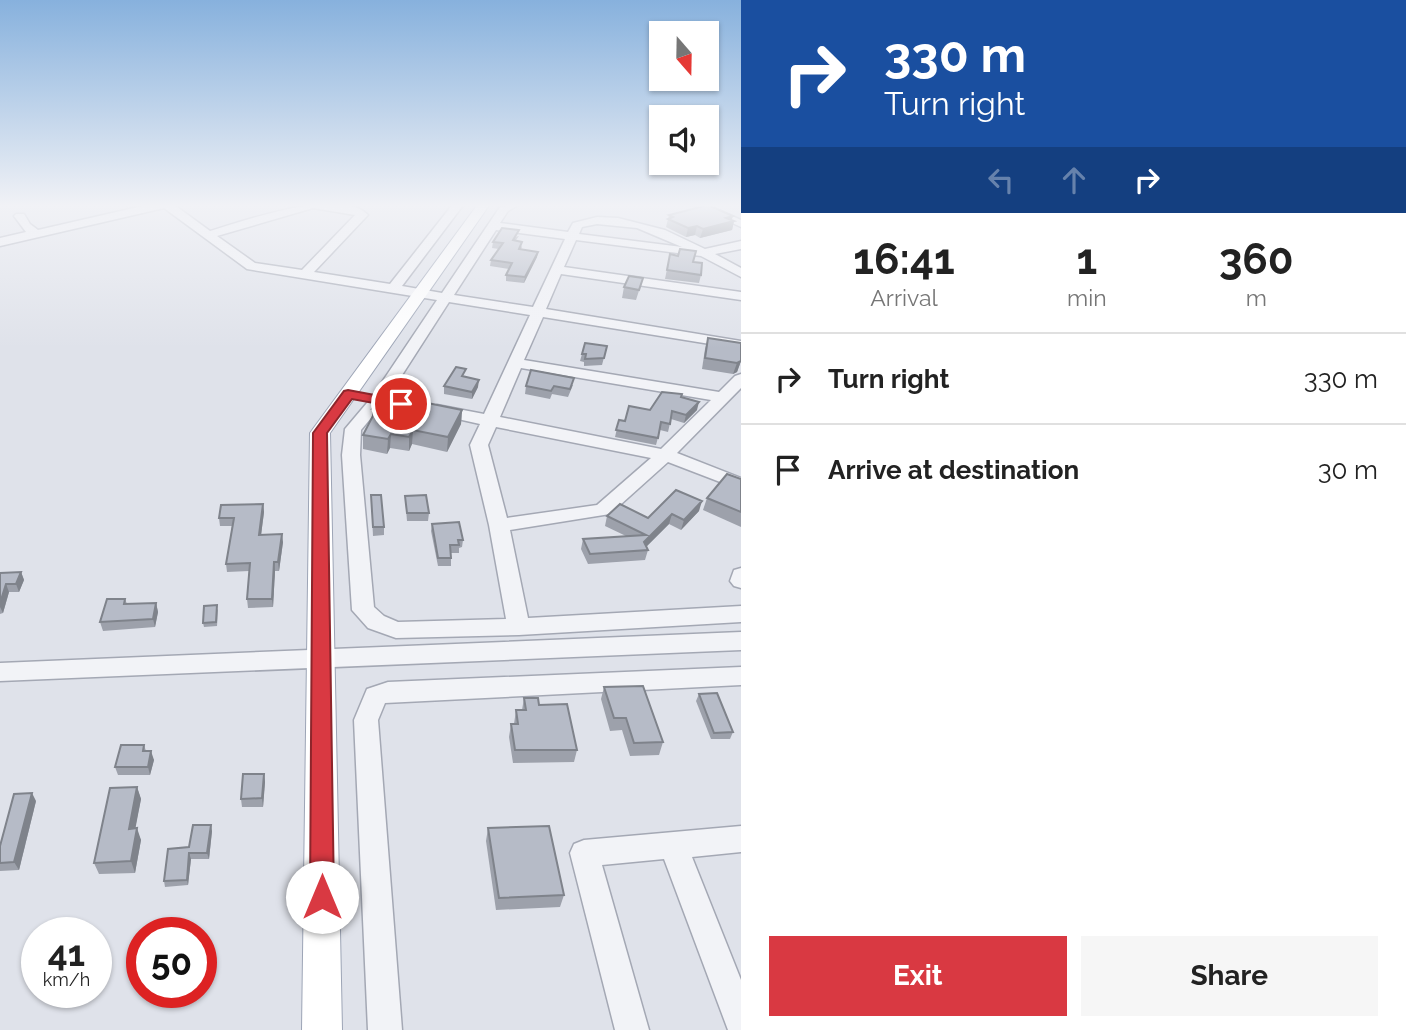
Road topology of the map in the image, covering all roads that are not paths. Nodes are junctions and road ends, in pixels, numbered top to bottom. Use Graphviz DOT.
graph roads {
  1 [pos="232,252"];
  2 [pos="327,252"];
  3 [pos="422,252"];
  4 [pos="456,252"];
  5 [pos="470,252"];
  6 [pos="565,252"];
  7 [pos="708,252"];
  8 [pos="704,253"];
  9 [pos="557,270"];
  10 [pos="741,272"];
  11 [pos="305,275"];
  12 [pos="393,289"];
  13 [pos="420,293"];
  14 [pos="741,296"];
  15 [pos="446,297"];
  16 [pos="538,313"];
  17 [pos="741,345"];
  18 [pos="515,363"];
  19 [pos="741,379"];
  20 [pos="348,394"];
  21 [pos="722,397"];
  22 [pos="378,400"];
  23 [pos="491,420"];
  24 [pos="665,455"];
  25 [pos="741,484"];
  26 [pos="499,525"];
  27 [pos="741,575"];
  28 [pos="741,581"];
  29 [pos="741,614"];
  30 [pos="519,627"];
  31 [pos="741,641"];
  32 [pos="322,657"];
  33 [pos="0,672"];
  34 [pos="741,676"];
  35 [pos="741,839"];
  36 [pos="673,845"];
  37 [pos="741,1021"];
  38 [pos="322,1030"];
  39 [pos="385,1030"];
  40 [pos="632,1030"];
  1 -- 11 [label="street"];
  2 -- 11 [label="street"];
  3 -- 12 [label="street"];
  4 -- 13 [label="main road"];
  5 -- 15 [label="street"];
  6 -- 9 [label="street"];
  7 -- 8 [label="street"];
  8 -- 10 [label="street"];
  9 -- 14 [label="street"];
  9 -- 16 [label="street"];
  11 -- 12 [label="street"];
  12 -- 13 [label="street"];
  13 -- 15 [label="street"];
  13 -- 20 [label="main road"];
  15 -- 16 [label="street"];
  15 -- 22 [label="street"];
  16 -- 17 [label="street"];
  16 -- 18 [label="street"];
  18 -- 21 [label="street"];
  18 -- 23 [label="street"];
  19 -- 21 [label="street"];
  20 -- 22 [label="street"];
  20 -- 32 [label="main road"];
  21 -- 24 [label="street"];
  22 -- 23 [label="street"];
  22 -- 30 [label="street"];
  23 -- 24 [label="street"];
  23 -- 26 [label="street"];
  24 -- 25 [label="street"];
  24 -- 26 [label="street"];
  26 -- 30 [label="street"];
  27 -- 28 [label="street"];
  29 -- 30 [label="street"];
  31 -- 32 [label="street"];
  32 -- 33 [label="street"];
  32 -- 38 [label="main road"];
  34 -- 39 [label="street"];
  35 -- 36 [label="street"];
  36 -- 37 [label="street"];
  36 -- 40 [label="street"];
}
